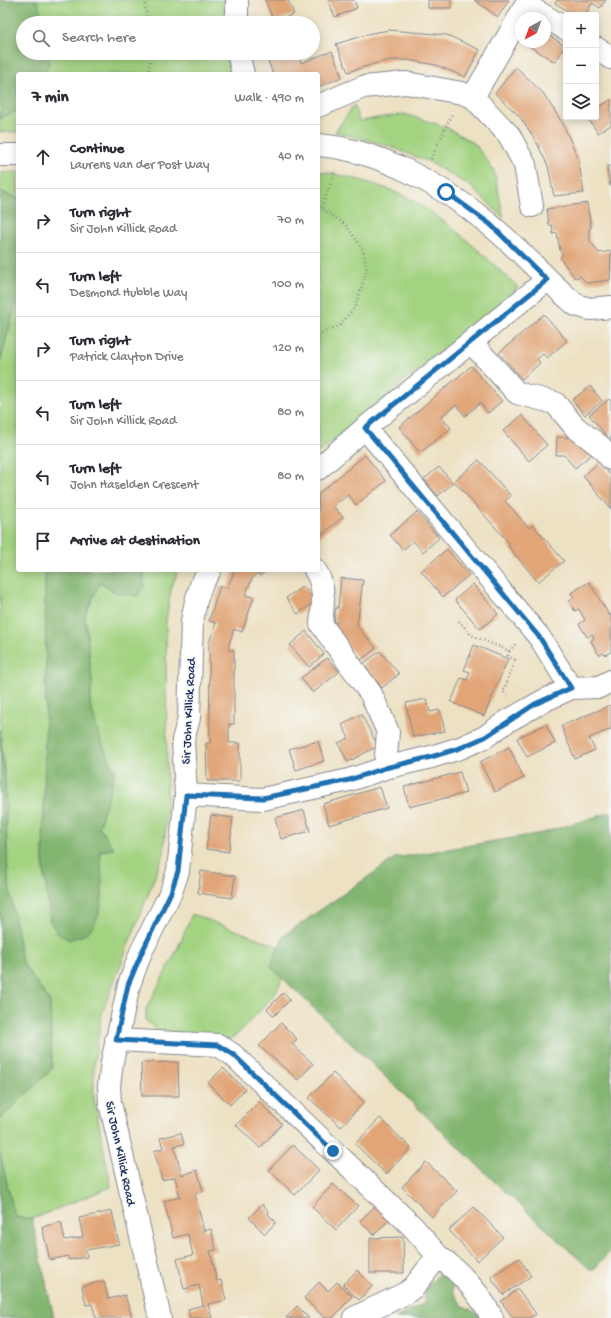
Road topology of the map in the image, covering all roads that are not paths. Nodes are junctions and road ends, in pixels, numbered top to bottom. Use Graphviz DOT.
graph roads {
  1 [pos="237,0"];
  2 [pos="528,3"];
  3 [pos="236,16"];
  4 [pos="563,27"];
  5 [pos="599,50"];
  6 [pos="611,58"];
  7 [pos="240,60"];
  8 [pos="243,72"];
  9 [pos="467,95"];
  10 [pos="320,105"];
  11 [pos="320,145"];
  12 [pos="0,155"];
  13 [pos="16,155"];
  14 [pos="532,206"];
  15 [pos="547,280"];
  16 [pos="611,307"];
  17 [pos="471,342"];
  18 [pos="365,428"];
  19 [pos="611,459"];
  20 [pos="320,467"];
  21 [pos="209,572"];
  22 [pos="316,572"];
  23 [pos="611,681"];
  24 [pos="571,688"];
  25 [pos="385,768"];
  26 [pos="186,795"];
  27 [pos="116,1040"];
  28 [pos="438,1256"];
  29 [pos="160,1318"];
  30 [pos="354,1318"];
  31 [pos="492,1318"];
  1 -- 3 [label="street"];
  2 -- 4 [label="street"];
  2 -- 9 [label="street"];
  5 -- 6 [label="street"];
  7 -- 8 [label="street"];
  9 -- 10 [label="street"];
  9 -- 14 [label="street"];
  11 -- 15 [label="street"];
  12 -- 13 [label="street"];
  15 -- 16 [label="street"];
  15 -- 17 [label="street"];
  17 -- 18 [label="street"];
  17 -- 19 [label="street"];
  18 -- 20 [label="street"];
  18 -- 24 [label="street"];
  21 -- 26 [label="street, Sir John Killick Road"];
  22 -- 25 [label="street"];
  23 -- 24 [label="street"];
  24 -- 25 [label="street"];
  25 -- 26 [label="street"];
  26 -- 27 [label="street, Sir John Killick Road"];
  27 -- 28 [label="street"];
  27 -- 29 [label="street, Sir John Killick Road"];
  28 -- 30 [label="street"];
  28 -- 31 [label="street"];
}
